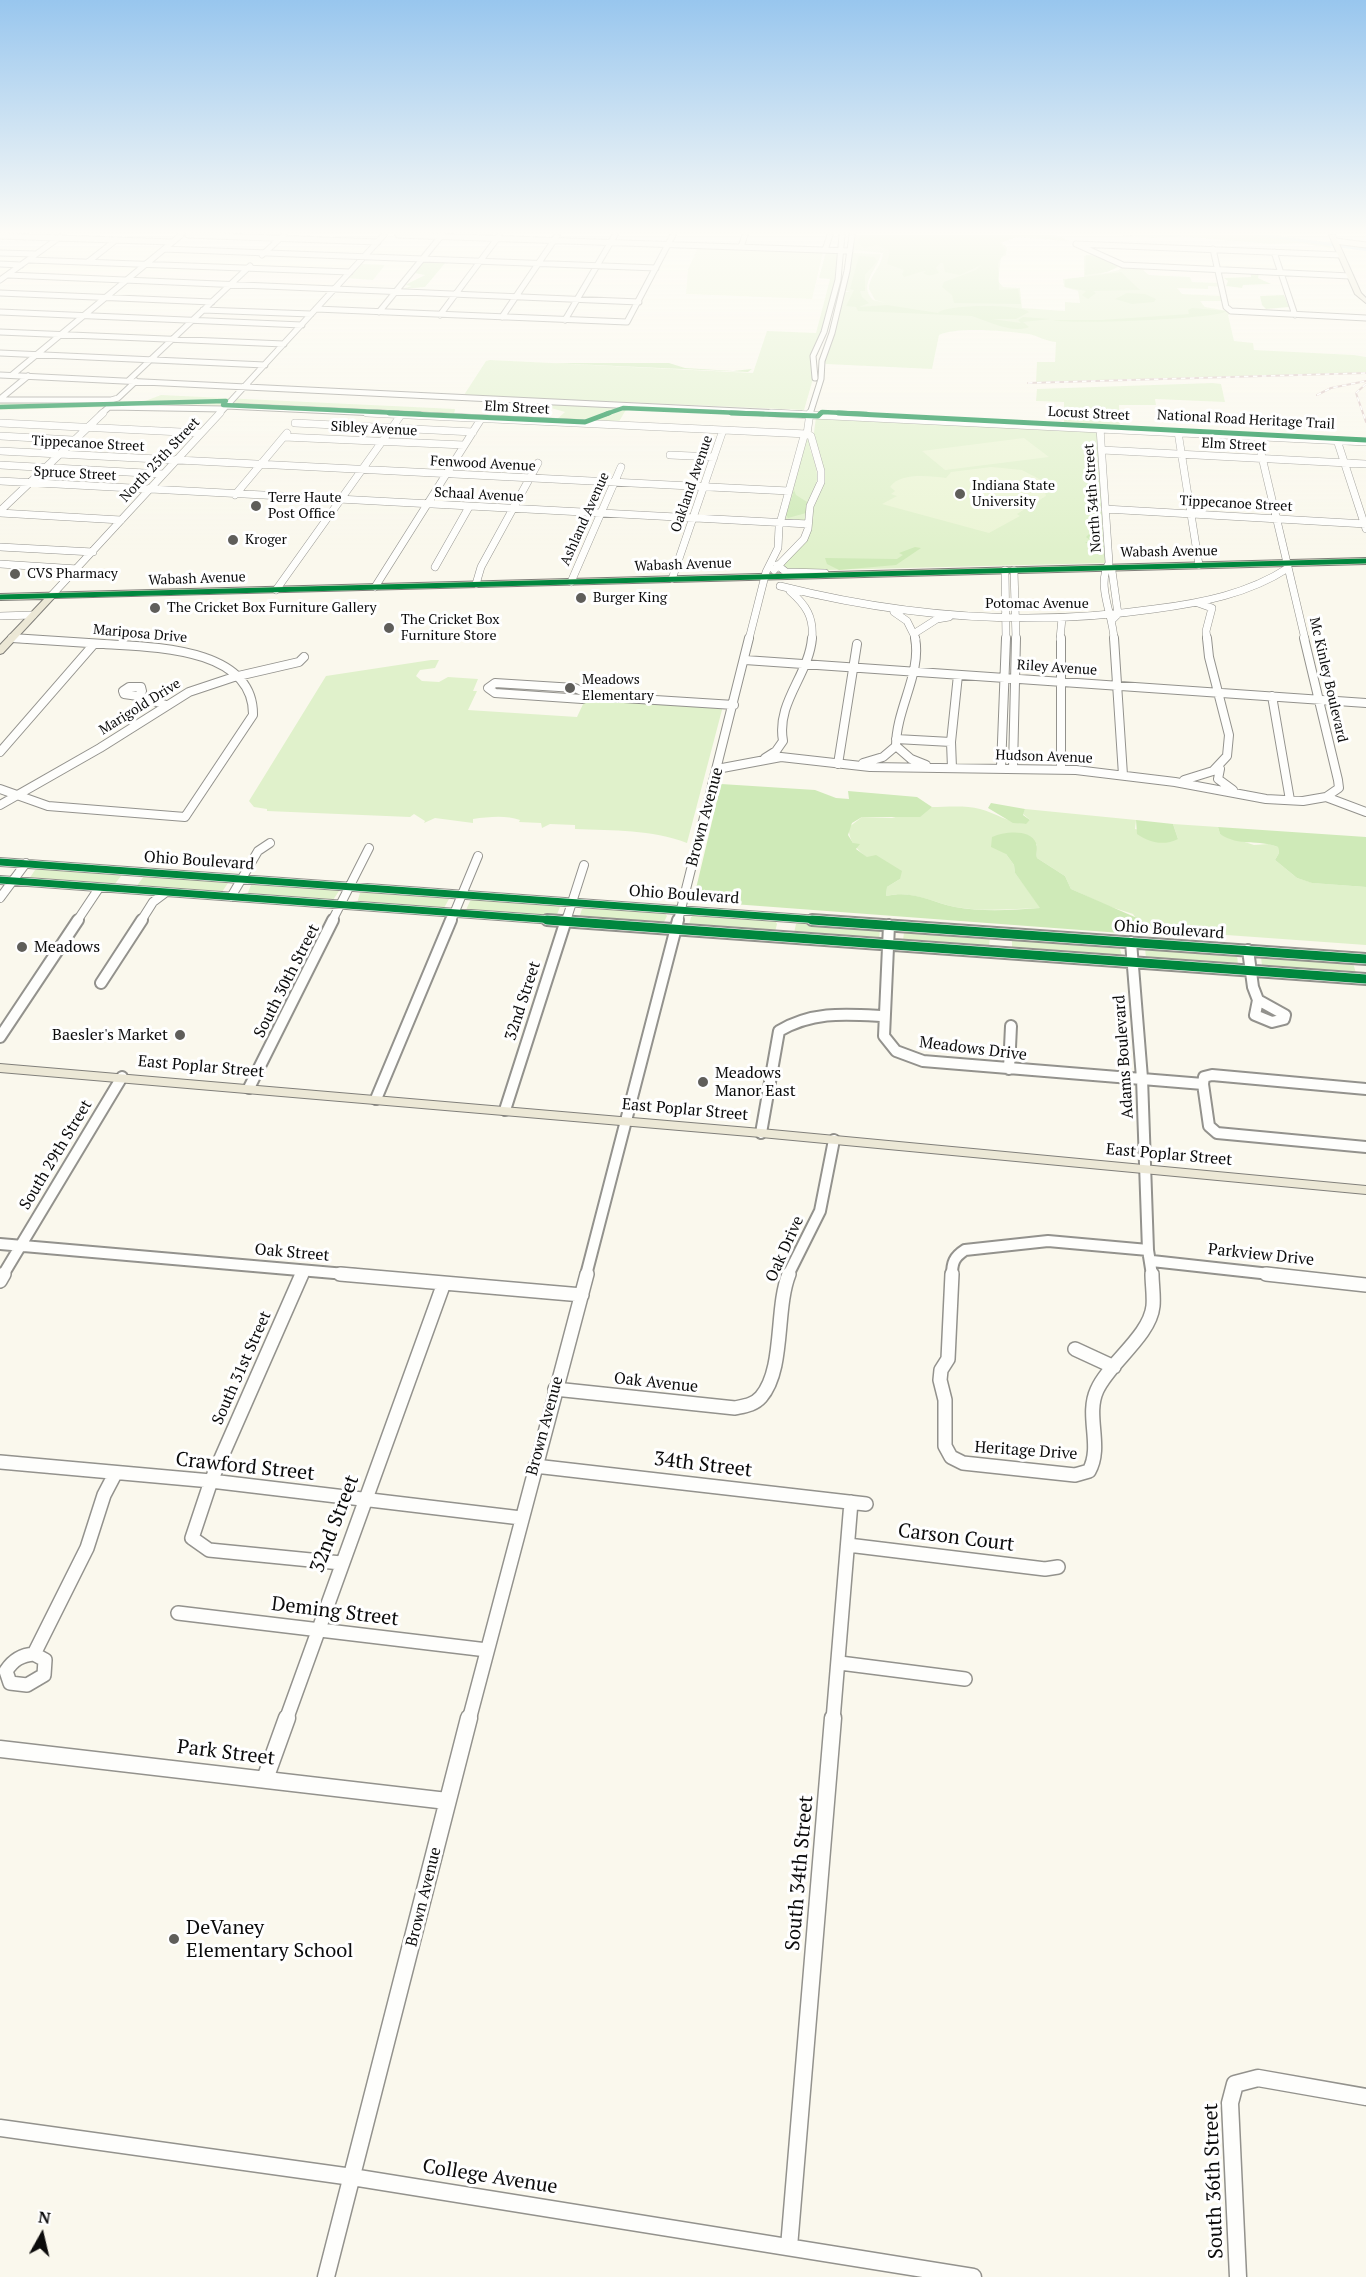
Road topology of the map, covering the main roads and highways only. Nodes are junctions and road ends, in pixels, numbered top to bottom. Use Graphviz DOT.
graph roads {
  1 [pos="1366,561"];
  2 [pos="51,596"];
  3 [pos="0,597"];
  4 [pos="0,651"];
  5 [pos="0,1068"];
  6 [pos="1366,1190"];
  1 -- 2 [label="main road, Wabash Avenue"];
  2 -- 3 [label="main road, Wabash Avenue"];
  2 -- 4 [label="main road"];
  5 -- 6 [label="main road, East Poplar Street"];
}
